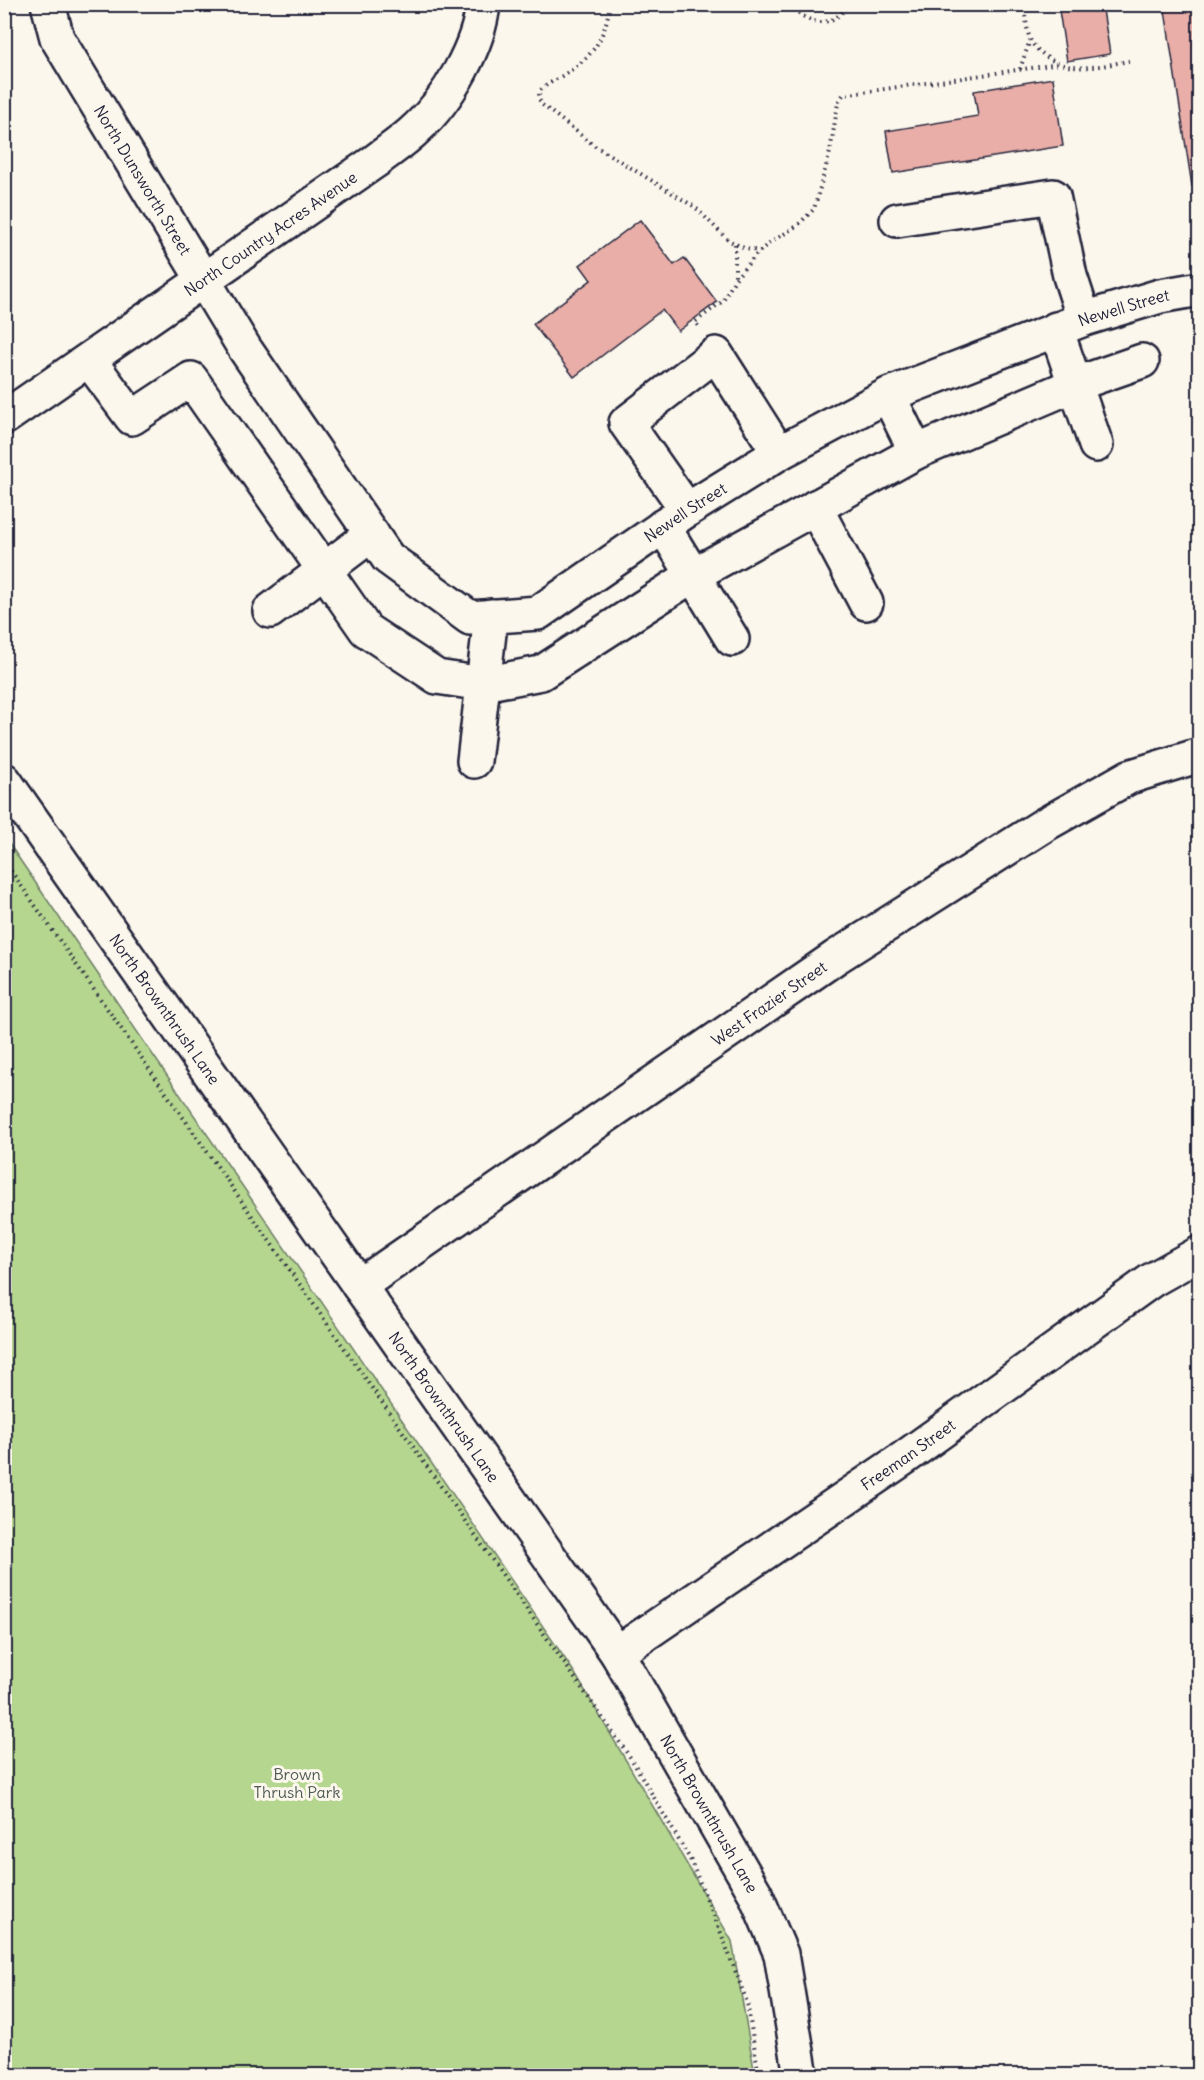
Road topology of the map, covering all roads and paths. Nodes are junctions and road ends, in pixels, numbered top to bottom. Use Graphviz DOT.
graph roads {
  1 [pos="48,4"];
  2 [pos="483,4"];
  3 [pos="610,4"];
  4 [pos="790,4"];
  5 [pos="849,4"];
  6 [pos="1024,4"];
  7 [pos="1030,39"];
  8 [pos="1129,61"];
  9 [pos="1059,64"];
  10 [pos="1020,69"];
  11 [pos="897,220"];
  12 [pos="735,244"];
  13 [pos="760,252"];
  14 [pos="735,279"];
  15 [pos="204,280"];
  16 [pos="1200,289"];
  17 [pos="1070,324"];
  18 [pos="716,354"];
  19 [pos="89,360"];
  20 [pos="1142,361"];
  21 [pos="267,380"];
  22 [pos="1076,384"];
  23 [pos="888,395"];
  24 [pos="4,418"];
  25 [pos="1096,445"];
  26 [pos="916,452"];
  27 [pos="778,453"];
  28 [pos="815,507"];
  29 [pos="675,518"];
  30 [pos="372,534"];
  31 [pos="325,570"];
  32 [pos="693,575"];
  33 [pos="866,603"];
  34 [pos="270,611"];
  35 [pos="491,616"];
  36 [pos="732,639"];
  37 [pos="483,684"];
  38 [pos="1200,755"];
  39 [pos="474,761"];
  40 [pos="4,780"];
  41 [pos="4,861"];
  42 [pos="1200,1253"];
  43 [pos="359,1286"];
  44 [pos="616,1653"];
  45 [pos="759,2076"];
  46 [pos="801,2076"];
  1 -- 15 [label="street, North Dunsworth Street"];
  2 -- 15 [label="street, North Country Acres Avenue"];
  3 -- 12 [label="path"];
  4 -- 5 [label="path"];
  6 -- 7 [label="path"];
  7 -- 9 [label="path"];
  7 -- 10 [label="path"];
  8 -- 9 [label="path"];
  9 -- 10 [label="path"];
  10 -- 13 [label="path"];
  11 -- 17 [label="street"];
  12 -- 13 [label="path"];
  12 -- 14 [label="path"];
  13 -- 14 [label="path"];
  14 -- 18 [label="path"];
  15 -- 19 [label="street, North Country Acres Avenue"];
  15 -- 21 [label="street, North Dunsworth Street"];
  16 -- 17 [label="street, Newell Street"];
  17 -- 22 [label="street"];
  17 -- 23 [label="street, Newell Street"];
  18 -- 27 [label="street"];
  18 -- 29 [label="street"];
  19 -- 24 [label="street, North Country Acres Avenue"];
  19 -- 31 [label="street"];
  20 -- 22 [label="street"];
  21 -- 30 [label="street, Newell Street"];
  22 -- 25 [label="street"];
  22 -- 26 [label="street"];
  23 -- 26 [label="street"];
  23 -- 27 [label="street, Newell Street"];
  26 -- 28 [label="street"];
  27 -- 29 [label="street, Newell Street"];
  28 -- 32 [label="street"];
  28 -- 33 [label="street"];
  29 -- 32 [label="street"];
  29 -- 35 [label="street, Newell Street"];
  30 -- 31 [label="street"];
  30 -- 35 [label="street, Newell Street"];
  31 -- 34 [label="street"];
  31 -- 37 [label="street"];
  32 -- 36 [label="street"];
  32 -- 37 [label="street"];
  35 -- 37 [label="street"];
  37 -- 39 [label="street"];
  38 -- 43 [label="street, West Frazier Street"];
  40 -- 43 [label="street, North Brownthrush Lane"];
  41 -- 45 [label="path"];
  42 -- 44 [label="street, Freeman Street"];
  43 -- 44 [label="street, North Brownthrush Lane"];
  44 -- 46 [label="street, North Brownthrush Lane"];
}
